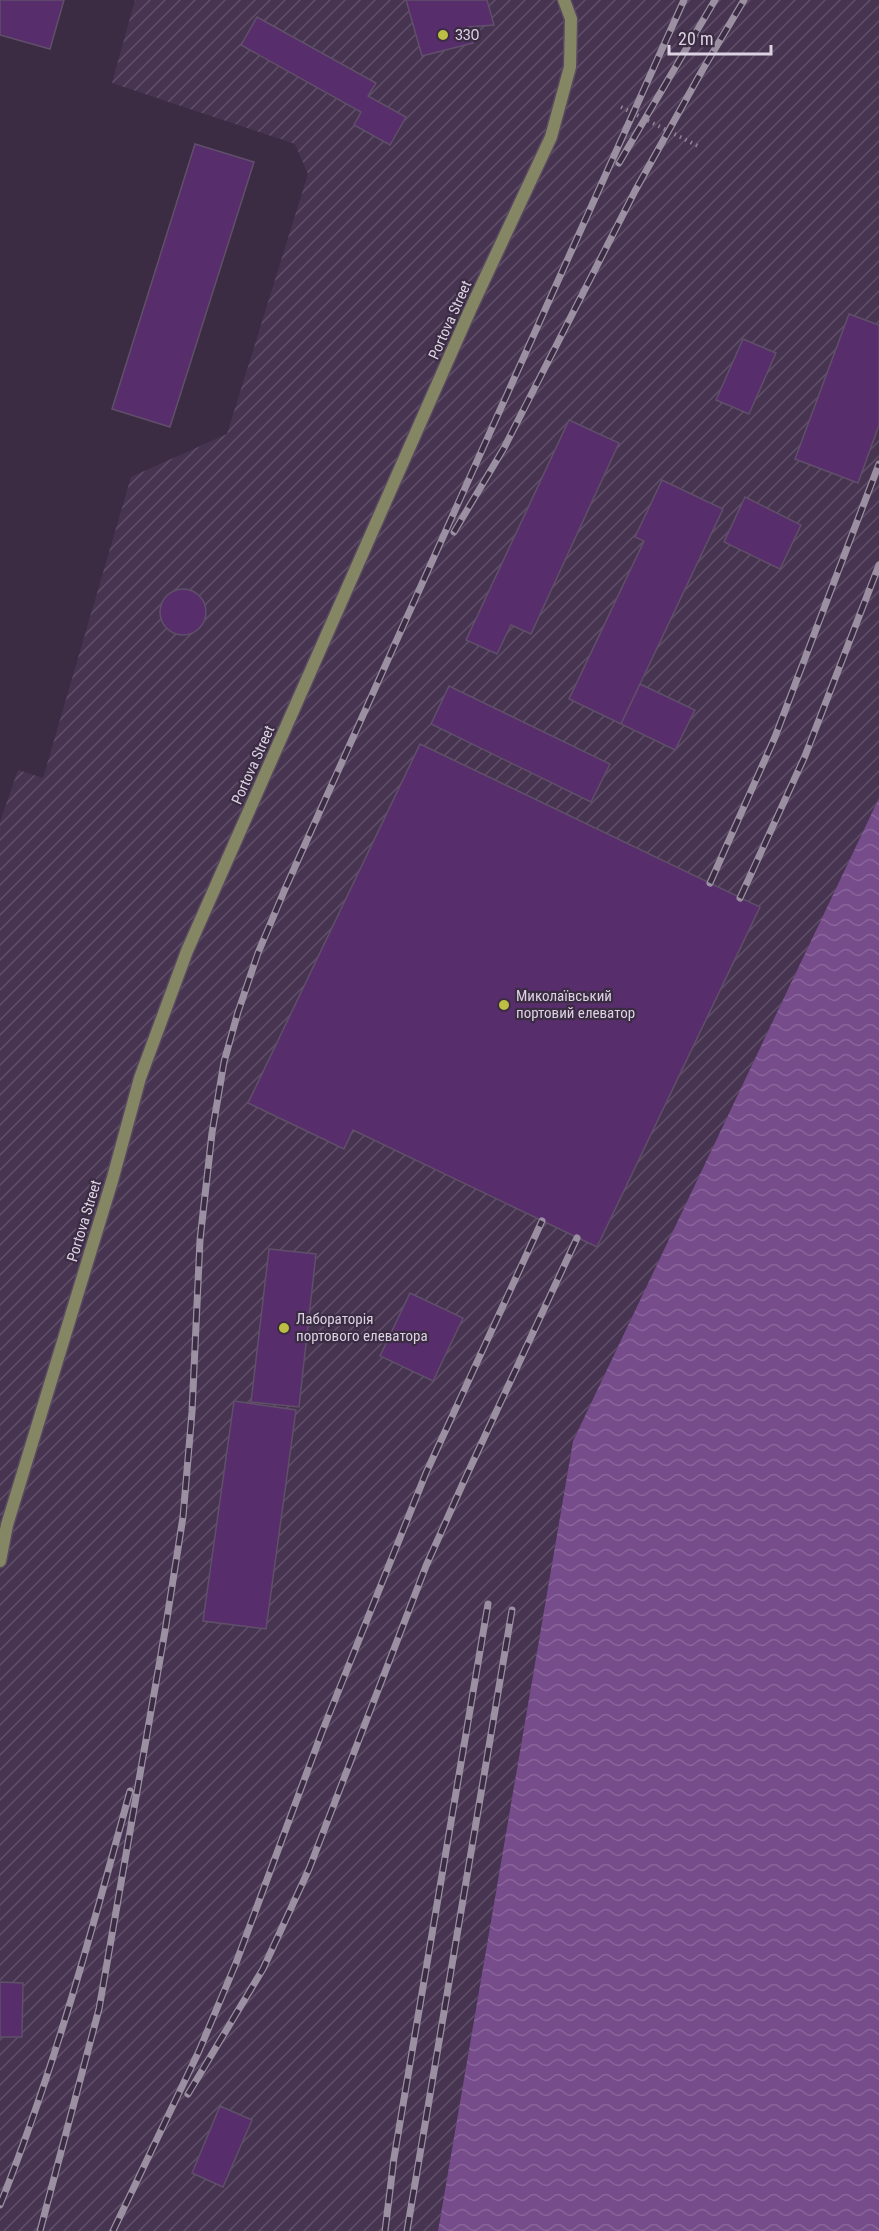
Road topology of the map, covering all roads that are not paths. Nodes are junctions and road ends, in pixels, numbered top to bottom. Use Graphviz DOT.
graph roads {
  1 [pos="564,0"];
  2 [pos="0,1561"];
  1 -- 2 [label="lane, Portova Street"];
}
